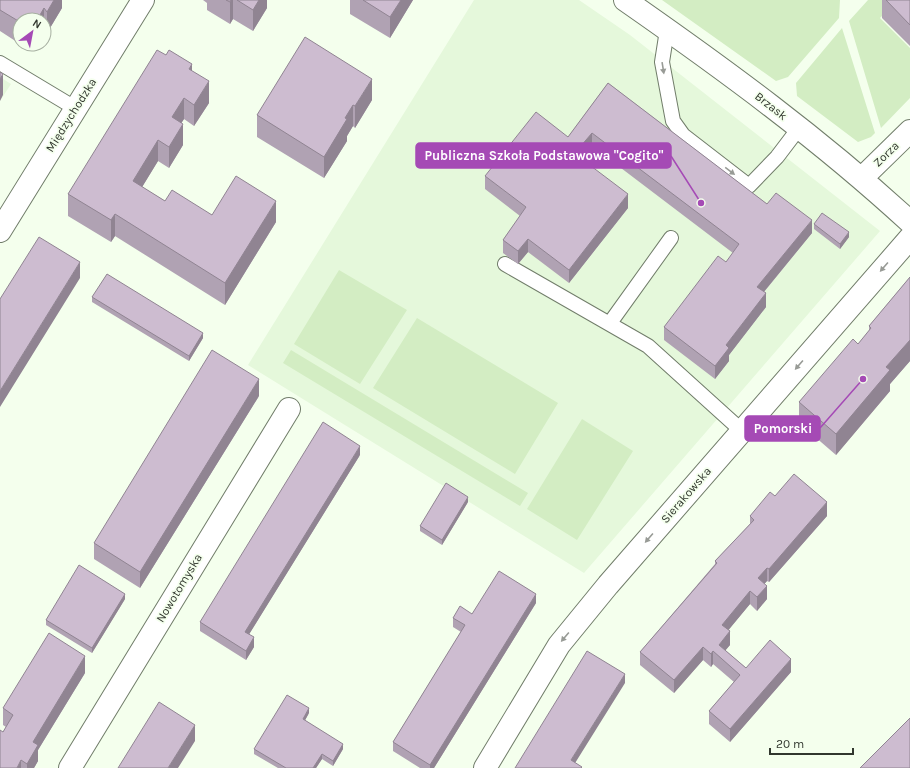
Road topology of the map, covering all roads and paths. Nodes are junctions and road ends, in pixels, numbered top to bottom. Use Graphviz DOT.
graph roads {
  1 [pos="143,0"];
  2 [pos="625,0"];
  3 [pos="667,30"];
  4 [pos="0,63"];
  5 [pos="75,108"];
  6 [pos="800,128"];
  7 [pos="910,131"];
  8 [pos="862,178"];
  9 [pos="910,222"];
  10 [pos="0,231"];
  11 [pos="671,238"];
  12 [pos="910,238"];
  13 [pos="505,264"];
  14 [pos="610,323"];
  15 [pos="289,409"];
  16 [pos="742,431"];
  17 [pos="70,768"];
  18 [pos="485,768"];
  1 -- 5 [label="street, Międzychodzka"];
  2 -- 3 [label="street, Brzask"];
  3 -- 6 [label="street, Brzask"];
  3 -- 6 [label="lane, one-way"];
  4 -- 5 [label="lane"];
  5 -- 10 [label="street, Międzychodzka"];
  6 -- 8 [label="street, Brzask"];
  7 -- 8 [label="street, Zorza"];
  8 -- 9 [label="street, Brzask"];
  11 -- 14 [label="lane"];
  12 -- 16 [label="street, Sierakowska, one-way"];
  13 -- 14 [label="lane"];
  14 -- 16 [label="lane"];
  15 -- 17 [label="street, Nowotomyska"];
  16 -- 18 [label="street, Sierakowska, one-way"];
}
